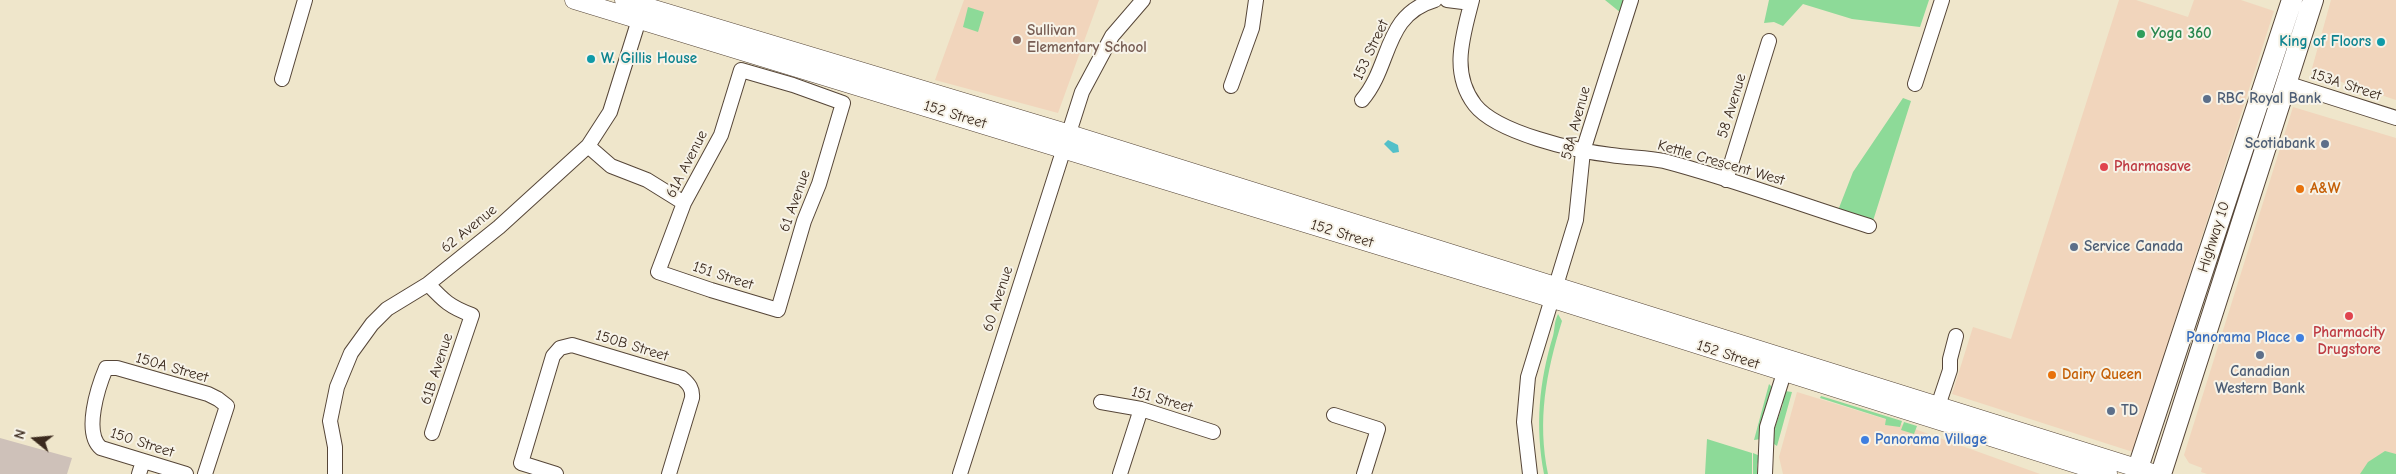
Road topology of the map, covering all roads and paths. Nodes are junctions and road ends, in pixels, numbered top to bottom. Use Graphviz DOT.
graph roads {
  1 [pos="305,0"];
  2 [pos="574,0"];
  3 [pos="624,0"];
  4 [pos="1143,0"];
  5 [pos="1256,0"];
  6 [pos="1435,0"];
  7 [pos="1447,0"];
  8 [pos="1631,0"];
  9 [pos="1942,0"];
  10 [pos="2292,0"];
  11 [pos="2313,0"];
  12 [pos="1471,1"];
  13 [pos="641,13"];
  14 [pos="1769,41"];
  15 [pos="2271,64"];
  16 [pos="741,70"];
  17 [pos="282,79"];
  18 [pos="2286,83"];
  19 [pos="1915,84"];
  20 [pos="1231,86"];
  21 [pos="1362,100"];
  22 [pos="2278,111"];
  23 [pos="2396,118"];
  24 [pos="1065,140"];
  25 [pos="588,146"];
  26 [pos="1583,151"];
  27 [pos="1726,180"];
  28 [pos="684,203"];
  29 [pos="1869,226"];
  30 [pos="658,272"];
  31 [pos="428,284"];
  32 [pos="1554,292"];
  33 [pos="778,310"];
  34 [pos="1956,336"];
  35 [pos="1950,359"];
  36 [pos="1812,366"];
  37 [pos="1784,373"];
  38 [pos="1920,400"];
  39 [pos="1101,402"];
  40 [pos="1141,409"];
  41 [pos="1934,412"];
  42 [pos="1334,415"];
  43 [pos="1213,432"];
  44 [pos="432,433"];
  45 [pos="92,437"];
  46 [pos="141,468"];
  47 [pos="2143,472"];
  48 [pos="186,474"];
  49 [pos="205,474"];
  50 [pos="334,474"];
  51 [pos="556,474"];
  52 [pos="669,474"];
  53 [pos="960,474"];
  54 [pos="1120,474"];
  55 [pos="1364,474"];
  56 [pos="1530,474"];
  57 [pos="1765,474"];
  58 [pos="2108,474"];
  59 [pos="2161,474"];
  1 -- 17 [label="street"];
  2 -- 13 [label="main road, 152 Street"];
  3 -- 13 [label="main road, 152 Street"];
  4 -- 24 [label="street, 60 Avenue"];
  5 -- 20 [label="street"];
  6 -- 21 [label="street, 153 Street"];
  7 -- 12 [label="street"];
  8 -- 26 [label="street, 58A Avenue"];
  9 -- 19 [label="street"];
  10 -- 15 [label="highway, Highway 10"];
  11 -- 18 [label="highway, Highway 10"];
  12 -- 26 [label="street, Kettle Crescent West"];
  13 -- 24 [label="main road, 152 Street"];
  13 -- 25 [label="street, 62 Avenue"];
  14 -- 27 [label="street, 58 Avenue"];
  15 -- 18 [label="highway"];
  15 -- 22 [label="highway"];
  15 -- 47 [label="highway, Highway 10"];
  16 -- 28 [label="street, 61A Avenue"];
  16 -- 33 [label="street, 61 Avenue"];
  18 -- 22 [label="highway, Highway 10"];
  18 -- 23 [label="street, 153A Street"];
  22 -- 59 [label="highway, Highway 10"];
  24 -- 32 [label="main road, 152 Street"];
  24 -- 53 [label="street, 60 Avenue"];
  25 -- 28 [label="street"];
  25 -- 31 [label="street, 62 Avenue"];
  26 -- 27 [label="street, Kettle Crescent West"];
  26 -- 32 [label="street, 58A Avenue"];
  27 -- 29 [label="street, Kettle Crescent West"];
  28 -- 30 [label="street, 61A Avenue"];
  30 -- 33 [label="street, 151 Street"];
  31 -- 44 [label="street, 61B Avenue"];
  31 -- 50 [label="street, 62 Avenue"];
  32 -- 36 [label="main road, 152 Street"];
  32 -- 37 [label="main road, 152 Street"];
  32 -- 56 [label="street, 58A Avenue"];
  34 -- 35 [label="street"];
  35 -- 38 [label="street"];
  35 -- 41 [label="street"];
  36 -- 37 [label="main road"];
  36 -- 38 [label="main road, 152 Street"];
  37 -- 41 [label="main road, 152 Street"];
  37 -- 57 [label="street"];
  38 -- 41 [label="main road, 152 Street"];
  39 -- 40 [label="street, 151 Street"];
  40 -- 43 [label="street, 151 Street"];
  40 -- 54 [label="street"];
  41 -- 47 [label="main road, 152 Street"];
  41 -- 58 [label="main road, 152 Street"];
  42 -- 55 [label="street"];
  45 -- 46 [label="street, 150 Street"];
  45 -- 49 [label="street, 150A Street"];
  46 -- 48 [label="street, 150 Street"];
  51 -- 52 [label="street, 150B Street"];
}
